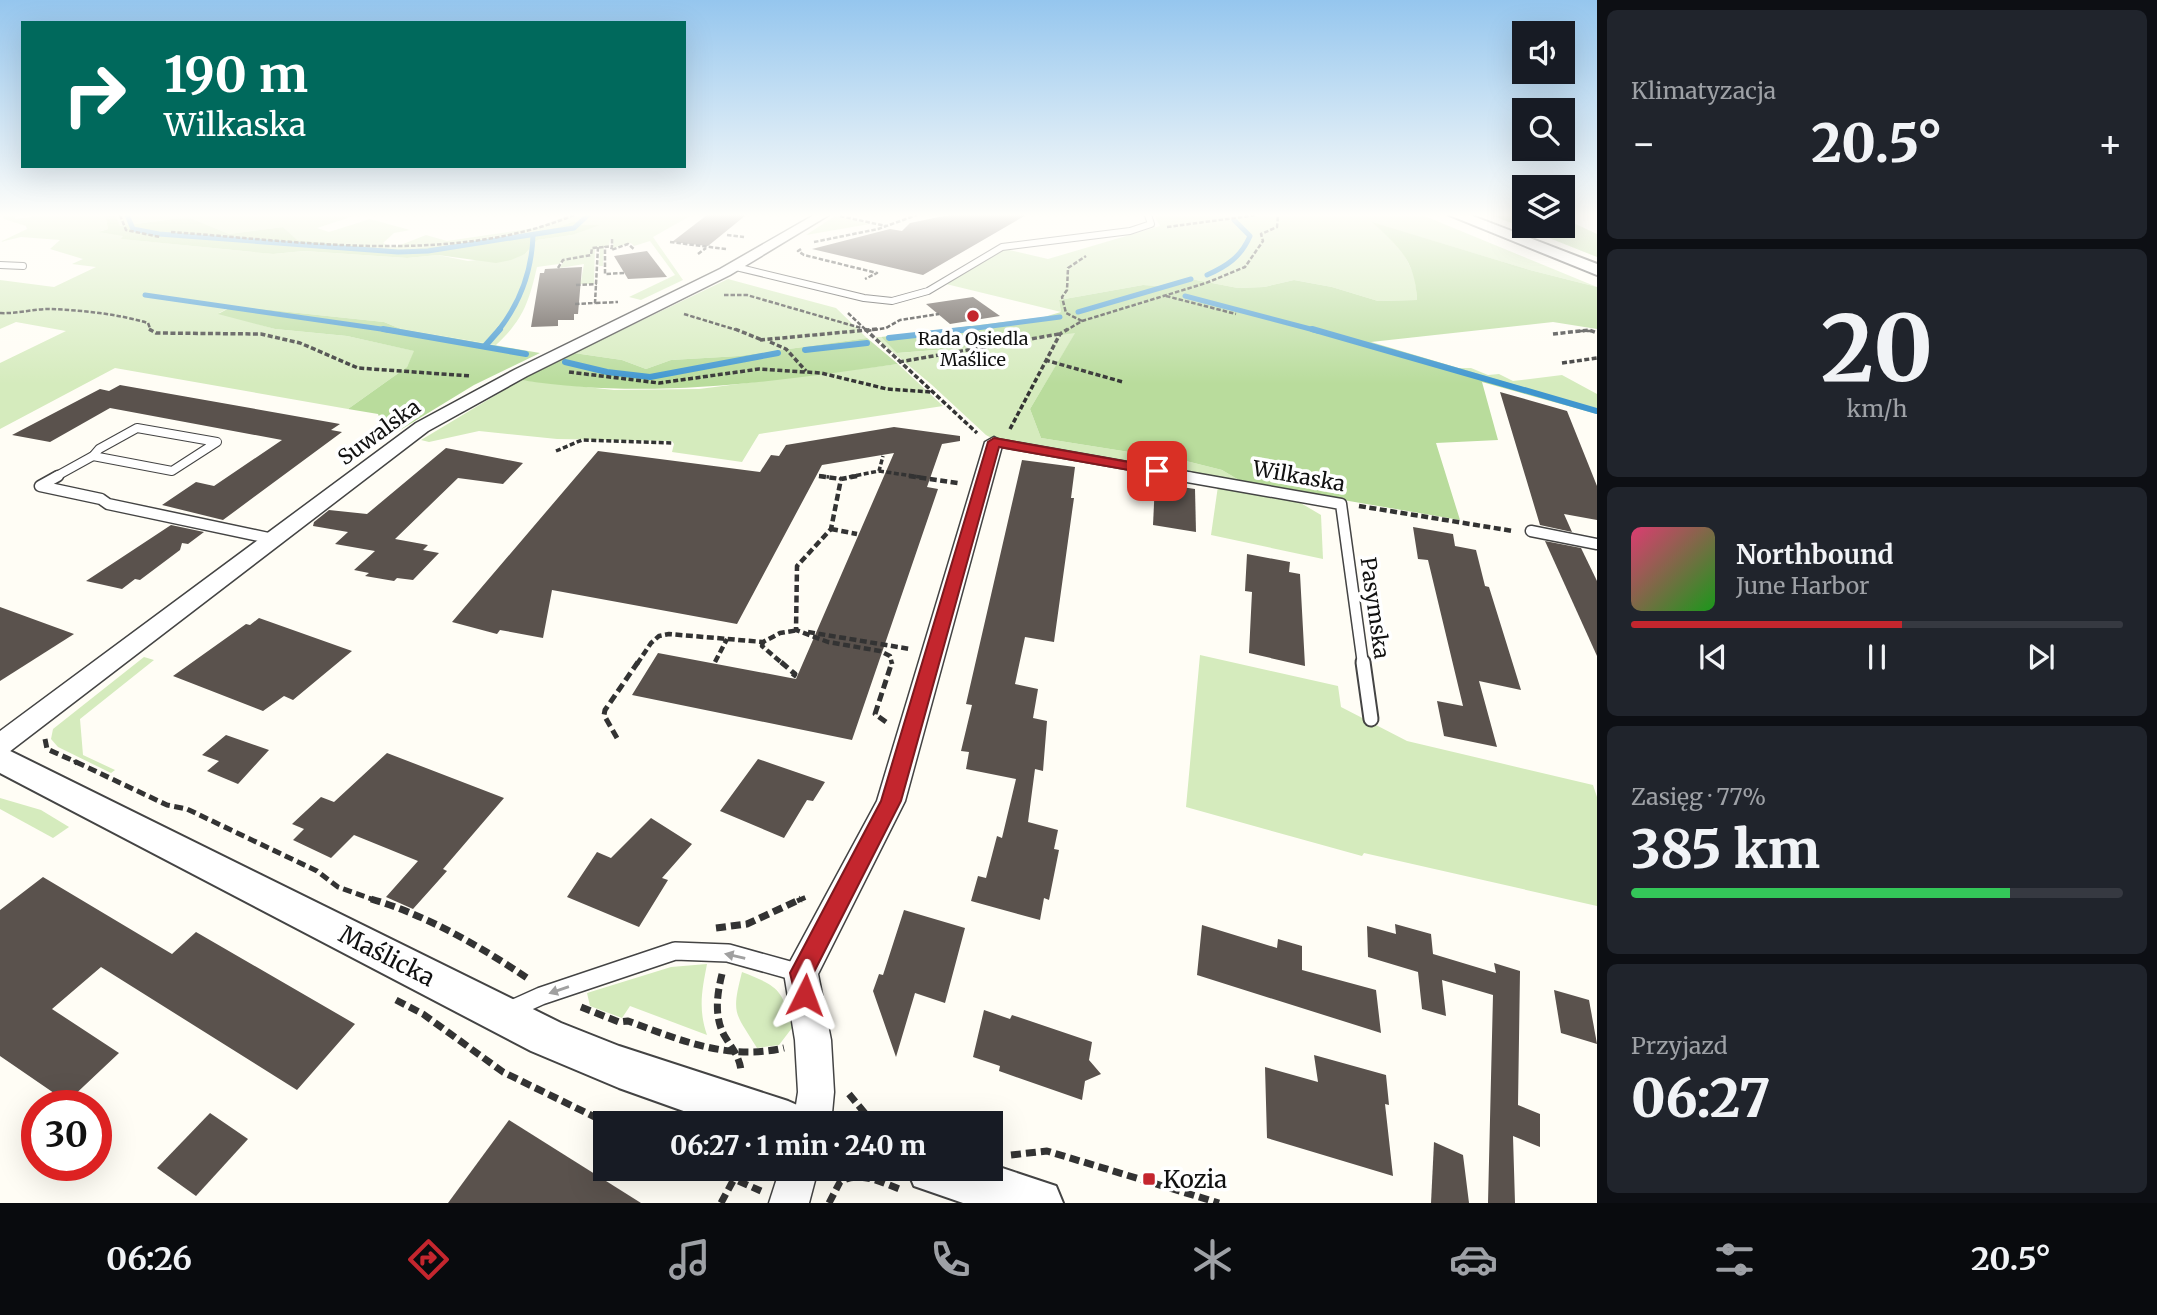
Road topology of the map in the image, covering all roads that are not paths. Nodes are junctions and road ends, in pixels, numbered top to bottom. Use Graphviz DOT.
graph roads {
  1 [pos="708,271"];
  2 [pos="776,271"];
  3 [pos="961,271"];
  4 [pos="988,440"];
  5 [pos="93,456"];
  6 [pos="1341,504"];
  7 [pos="1531,531"];
  8 [pos="274,539"];
  9 [pos="1597,544"];
  10 [pos="1371,719"];
  11 [pos="0,745"];
  12 [pos="0,758"];
  13 [pos="801,973"];
  14 [pos="501,1014"];
  15 [pos="749,1111"];
  16 [pos="814,1111"];
  17 [pos="795,1181"];
  18 [pos="969,1181"];
  19 [pos="789,1203"];
  20 [pos="1039,1203"];
  1 -- 8 [label="street, Suwalska"];
  2 -- 3 [label="lane"];
  4 -- 6 [label="lane, Wilkaska"];
  4 -- 13 [label="street"];
  5 -- 5 [label="lane"];
  5 -- 8 [label="lane"];
  6 -- 10 [label="lane, Pasymska"];
  7 -- 9 [label="lane"];
  8 -- 11 [label="street, Suwalska"];
  12 -- 14 [label="street, Maślicka"];
  13 -- 14 [label="lane, one-way"];
  13 -- 16 [label="street"];
  14 -- 15 [label="street, Maślicka"];
  17 -- 19 [label="street"];
  18 -- 20 [label="street"];
}
